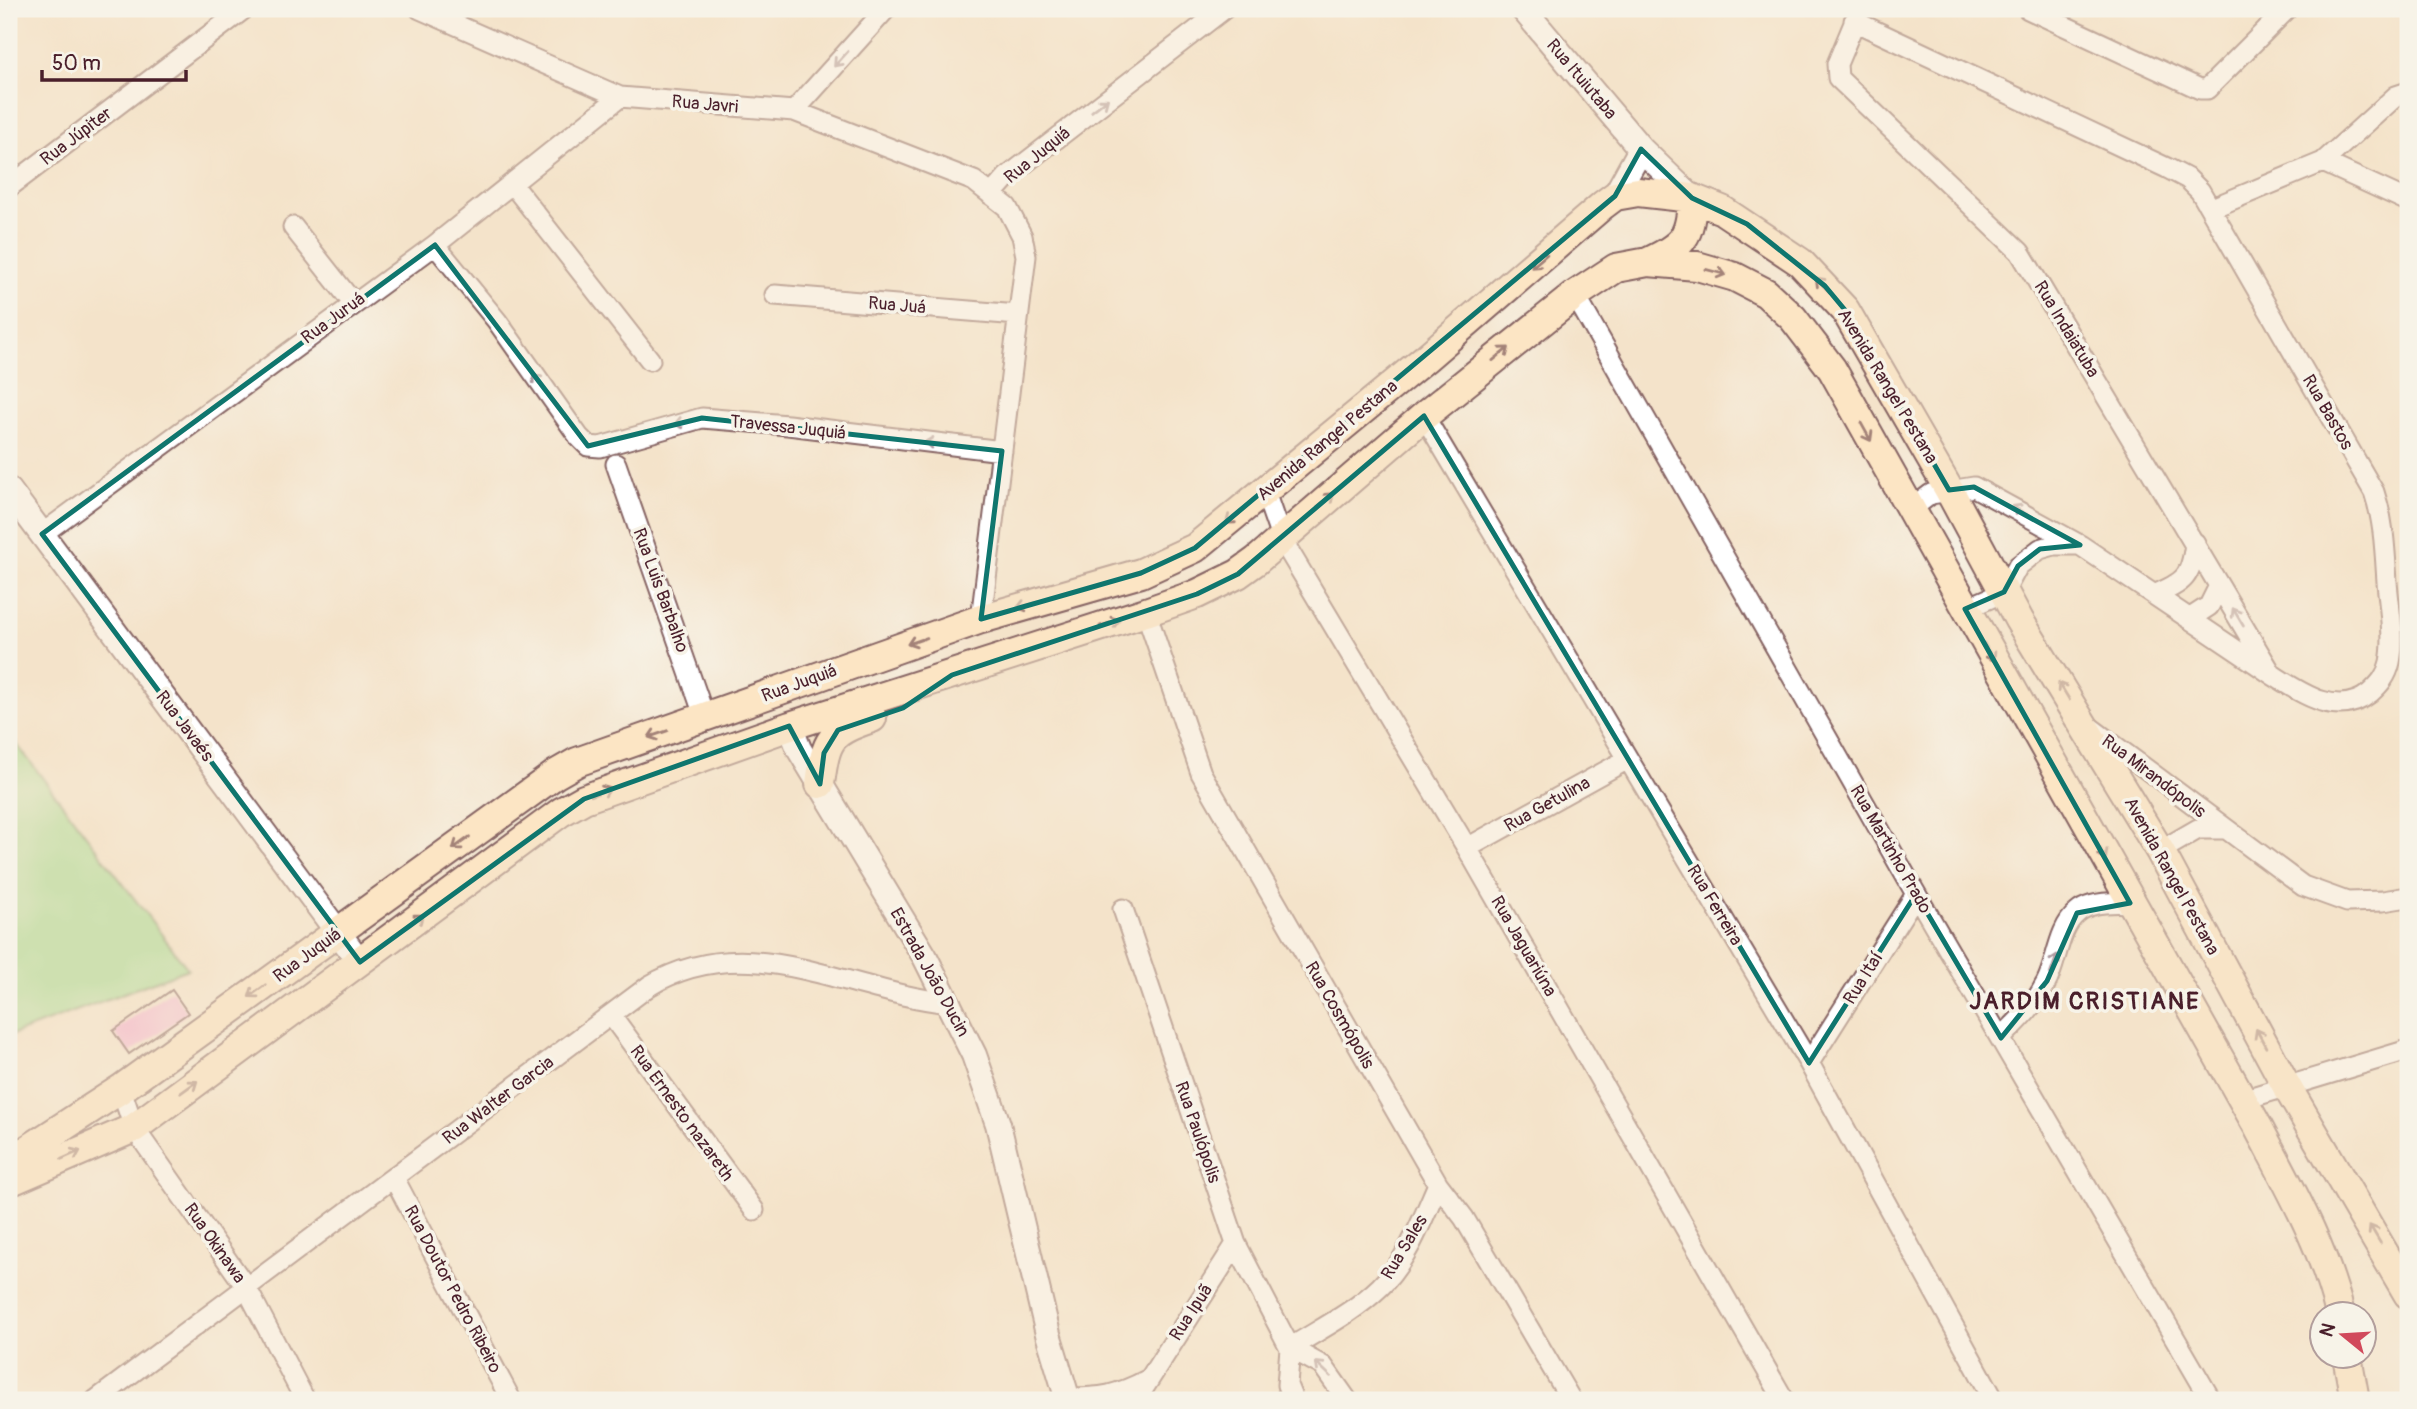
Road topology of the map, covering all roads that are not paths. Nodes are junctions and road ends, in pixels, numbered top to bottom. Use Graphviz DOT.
graph roads {
  1 [pos="244,9"];
  2 [pos="420,9"];
  3 [pos="887,9"];
  4 [pos="1224,9"];
  5 [pos="1523,9"];
  6 [pos="2028,9"];
  7 [pos="2287,9"];
  8 [pos="1857,15"];
  9 [pos="2408,92"];
  10 [pos="620,97"];
  11 [pos="794,111"];
  12 [pos="1641,149"];
  13 [pos="2323,162"];
  14 [pos="513,185"];
  15 [pos="9,187"];
  16 [pos="991,195"];
  17 [pos="1615,196"];
  18 [pos="1692,198"];
  19 [pos="2408,201"];
  20 [pos="2211,208"];
  21 [pos="293,227"];
  22 [pos="435,245"];
  23 [pos="1648,261"];
  24 [pos="775,295"];
  25 [pos="1575,295"];
  26 [pos="353,303"];
  27 [pos="1018,315"];
  28 [pos="650,360"];
  29 [pos="1424,415"];
  30 [pos="1002,451"];
  31 [pos="616,464"];
  32 [pos="9,490"];
  33 [pos="1949,490"];
  34 [pos="1265,492"];
  35 [pos="1910,510"];
  36 [pos="42,534"];
  37 [pos="1282,538"];
  38 [pos="2195,543"];
  39 [pos="2080,545"];
  40 [pos="2219,586"];
  41 [pos="2004,592"];
  42 [pos="2154,595"];
  43 [pos="1965,609"];
  44 [pos="1146,612"];
  45 [pos="981,619"];
  46 [pos="2189,619"];
  47 [pos="952,675"];
  48 [pos="2273,675"];
  49 [pos="814,677"];
  50 [pos="705,718"];
  51 [pos="2084,723"];
  52 [pos="790,726"];
  53 [pos="1628,760"];
  54 [pos="820,784"];
  55 [pos="2225,829"];
  56 [pos="1467,848"];
  57 [pos="2160,851"];
  58 [pos="1916,894"];
  59 [pos="2408,897"];
  60 [pos="2130,902"];
  61 [pos="1123,909"];
  62 [pos="338,933"];
  63 [pos="360,962"];
  64 [pos="951,1003"];
  65 [pos="611,1015"];
  66 [pos="2001,1038"];
  67 [pos="2408,1050"];
  68 [pos="1809,1063"];
  69 [pos="2287,1087"];
  70 [pos="121,1089"];
  71 [pos="2242,1100"];
  72 [pos="134,1128"];
  73 [pos="9,1162"];
  74 [pos="394,1178"];
  75 [pos="9,1182"];
  76 [pos="1438,1184"];
  77 [pos="754,1210"];
  78 [pos="1236,1244"];
  79 [pos="246,1287"];
  80 [pos="2408,1294"];
  81 [pos="2336,1300"];
  82 [pos="1290,1348"];
  83 [pos="2349,1370"];
  84 [pos="1147,1380"];
  85 [pos="1068,1399"];
  86 [pos="96,1400"];
  87 [pos="305,1400"];
  88 [pos="511,1400"];
  89 [pos="1136,1400"];
  90 [pos="1293,1400"];
  91 [pos="1348,1400"];
  92 [pos="1570,1400"];
  93 [pos="1784,1400"];
  94 [pos="1994,1400"];
  95 [pos="2211,1400"];
  96 [pos="2354,1400"];
  1 -- 15 [label="street, Rua Júpiter"];
  2 -- 10 [label="street, Rua Javri"];
  3 -- 11 [label="street, one-way"];
  16 -- 4 [label="street, Rua Juquiá, one-way"];
  5 -- 12 [label="street, Rua Ituiutaba"];
  6 -- 7 [label="street"];
  8 -- 20 [label="street, Rua Bastos"];
  8 -- 38 [label="street, Rua Indaiatuba"];
  9 -- 13 [label="street"];
  10 -- 11 [label="street, Rua Javri"];
  10 -- 14 [label="street, Rua Juruá"];
  11 -- 16 [label="street, Rua Javri"];
  12 -- 17 [label="street"];
  12 -- 18 [label="street, Rua Ituiutaba"];
  13 -- 19 [label="street"];
  13 -- 20 [label="street"];
  14 -- 22 [label="street, Rua Juruá"];
  14 -- 28 [label="street"];
  16 -- 27 [label="street, Rua Juquiá"];
  17 -- 18 [label="main road, Avenida Rangel Pestana"];
  17 -- 34 [label="main road, Avenida Rangel Pestana, one-way"];
  18 -- 23 [label="main road"];
  33 -- 18 [label="main road, Avenida Rangel Pestana, one-way"];
  20 -- 48 [label="street, Rua Bastos"];
  21 -- 26 [label="street"];
  22 -- 26 [label="street, Rua Juruá"];
  30 -- 22 [label="street, Travessa Juquiá, one-way"];
  23 -- 25 [label="main road"];
  23 -- 35 [label="main road, one-way"];
  24 -- 27 [label="street, Rua Juá"];
  29 -- 25 [label="main road, one-way"];
  25 -- 58 [label="street, Rua Martinho Prado"];
  26 -- 36 [label="street, Rua Juruá"];
  27 -- 30 [label="street, Rua Juquiá"];
  37 -- 29 [label="main road, one-way"];
  29 -- 53 [label="street, Rua Ferreira"];
  30 -- 45 [label="street, Rua Juquiá"];
  31 -- 50 [label="street, Rua Luis Barbalho"];
  32 -- 36 [label="street, Rua Javaés"];
  33 -- 35 [label="street, Rua Bastos"];
  39 -- 33 [label="street, Rua Bastos, one-way"];
  33 -- 41 [label="main road, Avenida Rangel Pestana"];
  34 -- 37 [label="street, Rua Jaguariúna"];
  34 -- 45 [label="main road, Avenida Rangel Pestana, one-way"];
  35 -- 43 [label="main road"];
  36 -- 62 [label="street, Rua Javaés"];
  37 -- 44 [label="main road"];
  37 -- 56 [label="street, Rua Jaguariúna"];
  38 -- 40 [label="street, Rua Indaiatuba"];
  38 -- 42 [label="street"];
  39 -- 41 [label="street"];
  39 -- 42 [label="street, Rua Bastos"];
  40 -- 46 [label="street"];
  48 -- 40 [label="street, Rua Indaiatuba, one-way"];
  41 -- 43 [label="street"];
  51 -- 41 [label="main road, Avenida Rangel Pestana, one-way"];
  42 -- 46 [label="street, Rua Bastos"];
  43 -- 60 [label="main road, one-way"];
  47 -- 44 [label="main road, one-way"];
  44 -- 76 [label="street, Rua Cosmópolis"];
  45 -- 47 [label="main road"];
  45 -- 49 [label="main road, Rua Juquiá, one-way"];
  46 -- 48 [label="street, Rua Bastos"];
  47 -- 52 [label="main road, Rua Juquiá"];
  47 -- 54 [label="main road"];
  49 -- 50 [label="main road, Rua Juquiá"];
  49 -- 52 [label="main road"];
  50 -- 62 [label="main road, Rua Juquiá, one-way"];
  51 -- 55 [label="street, Rua Mirandópolis"];
  51 -- 57 [label="main road, Avenida Rangel Pestana"];
  52 -- 54 [label="street, Estrada João Ducin"];
  63 -- 52 [label="main road, Rua Juquiá, one-way"];
  53 -- 56 [label="street, Rua Getulina"];
  53 -- 68 [label="street, Rua Ferreira"];
  54 -- 64 [label="street, Estrada João Ducin"];
  55 -- 57 [label="street, Rua Mirandópolis"];
  55 -- 59 [label="street, Rua Mirandópolis"];
  56 -- 93 [label="street, Rua Jaguariúna"];
  69 -- 57 [label="main road, Avenida Rangel Pestana, one-way"];
  58 -- 66 [label="street, Rua Martinho Prado"];
  58 -- 68 [label="street, Rua Itaí"];
  66 -- 60 [label="street, one-way"];
  60 -- 71 [label="main road"];
  61 -- 78 [label="street, Rua Paulópolis"];
  62 -- 63 [label="street, Rua Javaés"];
  62 -- 70 [label="main road, Rua Juquiá, one-way"];
  72 -- 63 [label="main road, Rua Juquiá, one-way"];
  64 -- 65 [label="street, Rua Walter Garcia"];
  64 -- 85 [label="street, Estrada João Ducin"];
  65 -- 74 [label="street, Rua Walter Garcia"];
  65 -- 77 [label="street, Rua Ernesto nazareth"];
  66 -- 95 [label="street, Rua Martinho Prado"];
  67 -- 69 [label="street"];
  68 -- 94 [label="street, Rua Ferreira"];
  69 -- 71 [label="street"];
  80 -- 69 [label="main road, Avenida Rangel Pestana, one-way"];
  70 -- 72 [label="street, Rua Okinawa"];
  70 -- 73 [label="main road, Rua Juquiá"];
  71 -- 81 [label="main road"];
  75 -- 72 [label="main road, Rua Juquiá, one-way"];
  72 -- 79 [label="street, Rua Okinawa"];
  74 -- 79 [label="street, Rua Walter Garcia"];
  74 -- 88 [label="street, Rua Doutor Pedro Ribeiro"];
  76 -- 82 [label="street, Rua Sales"];
  76 -- 92 [label="street, Rua Cosmópolis"];
  78 -- 82 [label="street, Rua Paulópolis"];
  78 -- 84 [label="street, Rua Ipuã"];
  79 -- 86 [label="street, Rua Walter Garcia"];
  79 -- 87 [label="street, Rua Okinawa"];
  82 -- 90 [label="street"];
  91 -- 82 [label="street, one-way"];
  83 -- 96 [label="main road"];
  84 -- 85 [label="street"];
  84 -- 89 [label="street, Rua Ipuã"];
}
